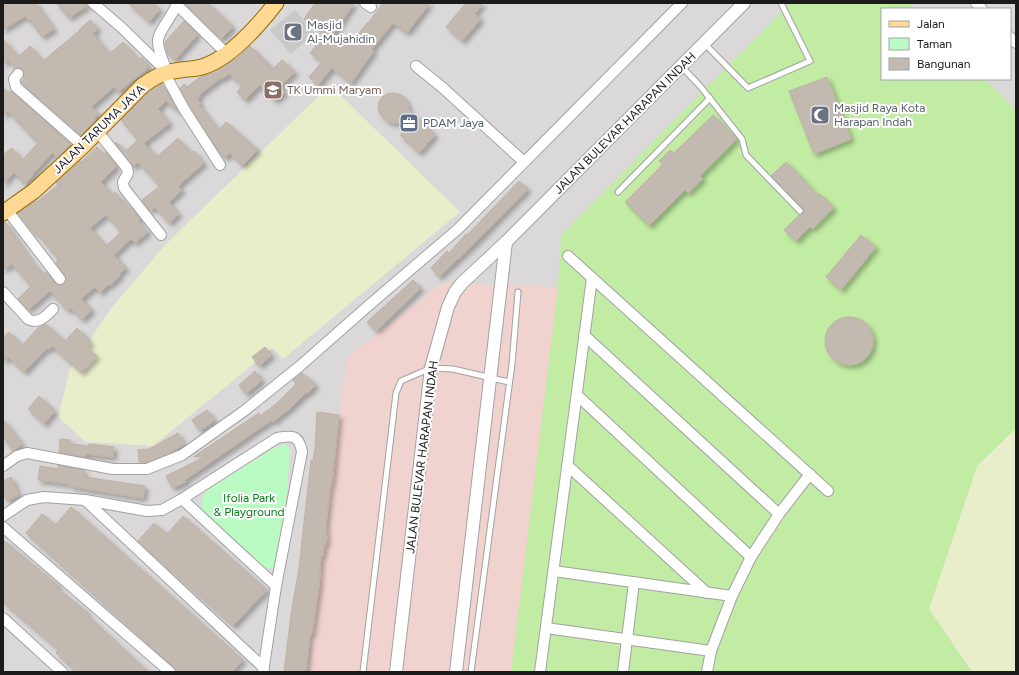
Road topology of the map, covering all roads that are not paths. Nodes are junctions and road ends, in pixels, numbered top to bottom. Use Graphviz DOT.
graph roads {
  1 [pos="276,3"];
  2 [pos="682,3"];
  3 [pos="744,3"];
  4 [pos="781,3"];
  5 [pos="177,4"];
  6 [pos="99,5"];
  7 [pos="704,43"];
  8 [pos="227,54"];
  9 [pos="416,66"];
  10 [pos="681,66"];
  11 [pos="166,72"];
  12 [pos="18,74"];
  13 [pos="710,98"];
  14 [pos="98,132"];
  15 [pos="83,146"];
  16 [pos="524,162"];
  17 [pos="220,165"];
  18 [pos="618,192"];
  19 [pos="5,211"];
  20 [pos="800,211"];
  21 [pos="161,235"];
  22 [pos="506,242"];
  23 [pos="568,256"];
  24 [pos="592,278"];
  25 [pos="60,279"];
  26 [pos="3,292"];
  27 [pos="518,292"];
  28 [pos="53,309"];
  29 [pos="584,334"];
  30 [pos="431,368"];
  31 [pos="490,377"];
  32 [pos="509,382"];
  33 [pos="576,395"];
  34 [pos="567,465"];
  35 [pos="3,466"];
  36 [pos="810,474"];
  37 [pos="828,491"];
  38 [pos="182,499"];
  39 [pos="85,500"];
  40 [pos="779,514"];
  41 [pos="3,516"];
  42 [pos="3,527"];
  43 [pos="752,557"];
  44 [pos="554,571"];
  45 [pos="634,582"];
  46 [pos="276,586"];
  47 [pos="707,593"];
  48 [pos="732,596"];
  49 [pos="3,618"];
  50 [pos="546,628"];
  51 [pos="627,639"];
  52 [pos="711,651"];
  53 [pos="264,670"];
  54 [pos="62,672"];
  55 [pos="170,672"];
  56 [pos="364,672"];
  57 [pos="396,672"];
  58 [pos="456,672"];
  59 [pos="471,672"];
  60 [pos="540,672"];
  61 [pos="624,672"];
  62 [pos="708,672"];
  1 -- 8 [label="main road, JALAN TARUMA JAYA"];
  2 -- 16 [label="street"];
  3 -- 7 [label="street, JALAN BULEVAR HARAPAN INDAH"];
  4 -- 7 [label="lane"];
  5 -- 8 [label="street"];
  5 -- 11 [label="street"];
  6 -- 11 [label="street"];
  7 -- 10 [label="street, JALAN BULEVAR HARAPAN INDAH"];
  8 -- 11 [label="main road, JALAN TARUMA JAYA"];
  9 -- 16 [label="street"];
  10 -- 13 [label="lane"];
  10 -- 22 [label="street, JALAN BULEVAR HARAPAN INDAH"];
  11 -- 14 [label="main road, JALAN TARUMA JAYA"];
  11 -- 17 [label="street"];
  12 -- 15 [label="street"];
  13 -- 18 [label="lane"];
  13 -- 20 [label="lane"];
  14 -- 15 [label="main road, JALAN TARUMA JAYA"];
  14 -- 21 [label="street"];
  15 -- 19 [label="main road, JALAN TARUMA JAYA"];
  16 -- 35 [label="street"];
  19 -- 25 [label="street"];
  22 -- 30 [label="street, JALAN BULEVAR HARAPAN INDAH"];
  22 -- 31 [label="street"];
  23 -- 24 [label="street"];
  24 -- 29 [label="street"];
  24 -- 36 [label="street"];
  26 -- 28 [label="street"];
  27 -- 32 [label="lane"];
  29 -- 33 [label="street"];
  29 -- 40 [label="street"];
  30 -- 31 [label="lane"];
  30 -- 56 [label="lane"];
  30 -- 57 [label="street, JALAN BULEVAR HARAPAN INDAH"];
  31 -- 32 [label="lane"];
  31 -- 58 [label="street"];
  32 -- 59 [label="lane"];
  33 -- 34 [label="street"];
  33 -- 43 [label="street"];
  34 -- 44 [label="street"];
  34 -- 47 [label="street"];
  36 -- 37 [label="street"];
  36 -- 40 [label="street"];
  38 -- 39 [label="street"];
  38 -- 46 [label="street"];
  38 -- 46 [label="street"];
  39 -- 41 [label="street"];
  39 -- 53 [label="street"];
  40 -- 43 [label="street"];
  42 -- 55 [label="street"];
  43 -- 48 [label="street"];
  44 -- 45 [label="street"];
  44 -- 50 [label="street"];
  45 -- 47 [label="street"];
  45 -- 51 [label="street"];
  46 -- 53 [label="street"];
  47 -- 48 [label="street"];
  48 -- 52 [label="street"];
  49 -- 54 [label="street"];
  50 -- 51 [label="street"];
  50 -- 60 [label="street"];
  51 -- 52 [label="street"];
  51 -- 61 [label="street"];
  52 -- 62 [label="street"];
}
